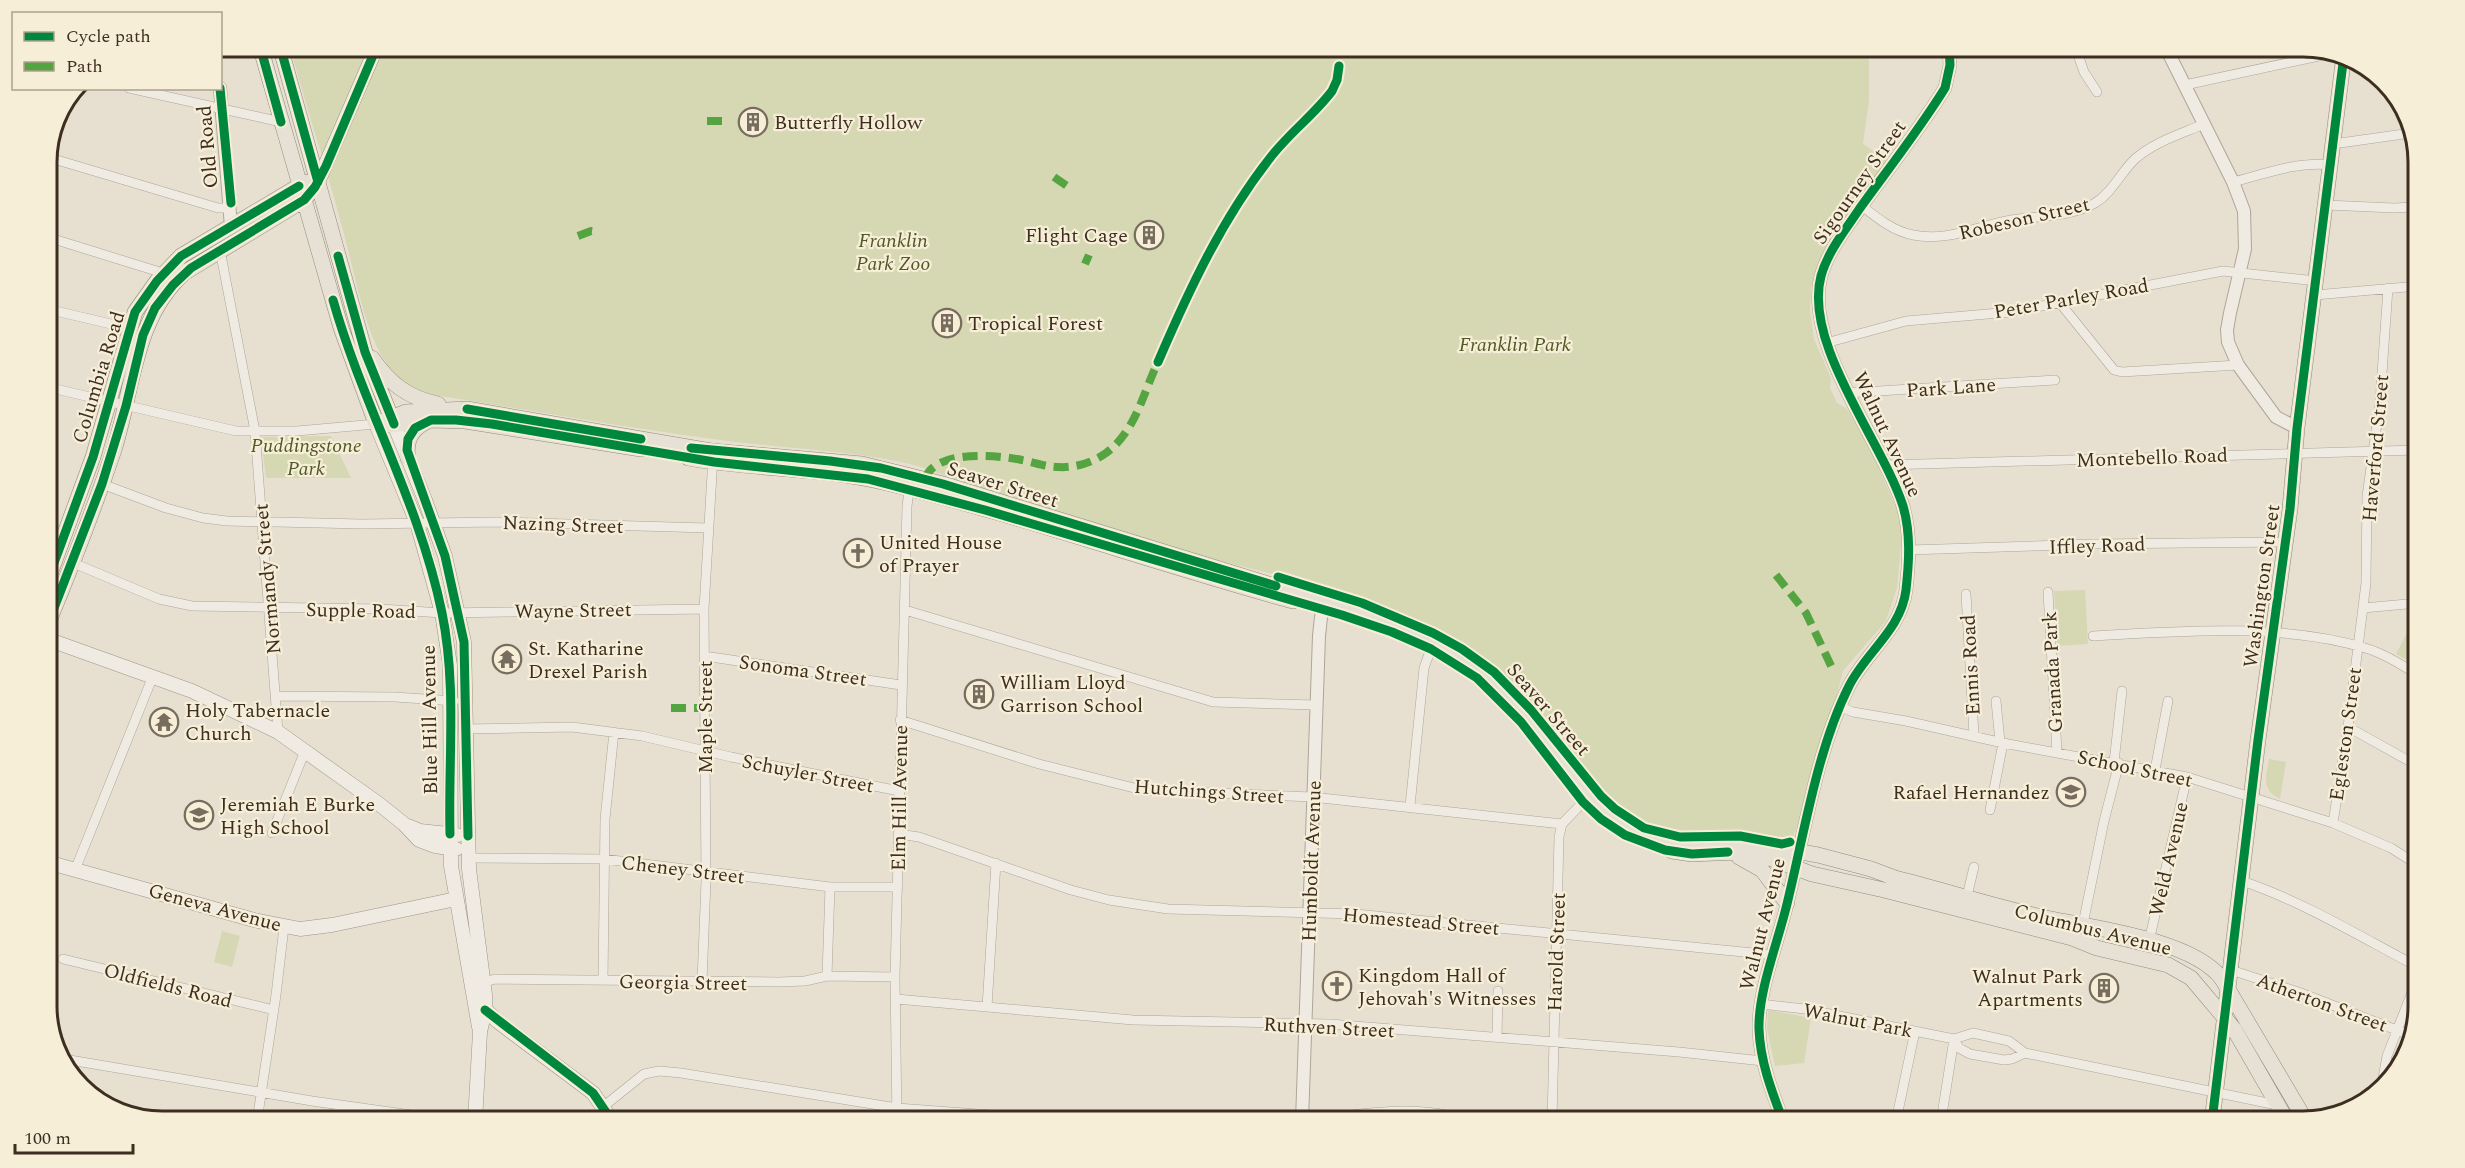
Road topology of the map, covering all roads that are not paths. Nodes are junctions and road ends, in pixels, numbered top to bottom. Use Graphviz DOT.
graph roads {
  1 [pos="263,57"];
  2 [pos="283,57"];
  3 [pos="373,57"];
  4 [pos="1950,57"];
  5 [pos="2079,57"];
  6 [pos="2171,57"];
  7 [pos="2309,57"];
  8 [pos="2343,65"];
  9 [pos="2185,85"];
  10 [pos="138,90"];
  11 [pos="220,90"];
  12 [pos="2097,92"];
  13 [pos="222,109"];
  14 [pos="281,122"];
  15 [pos="2204,124"];
  16 [pos="2404,134"];
  17 [pos="2333,144"];
  18 [pos="57,160"];
  19 [pos="2330,165"];
  20 [pos="318,182"];
  21 [pos="2233,182"];
  22 [pos="302,193"];
  23 [pos="231,205"];
  24 [pos="2326,205"];
  25 [pos="1862,206"];
  26 [pos="2408,207"];
  27 [pos="231,227"];
  28 [pos="57,240"];
  29 [pos="220,250"];
  30 [pos="2239,271"];
  31 [pos="164,273"];
  32 [pos="2408,287"];
  33 [pos="2316,288"];
  34 [pos="2388,288"];
  35 [pos="2060,303"];
  36 [pos="57,311"];
  37 [pos="128,328"];
  38 [pos="360,334"];
  39 [pos="1826,343"];
  40 [pos="2238,365"];
  41 [pos="2055,380"];
  42 [pos="57,389"];
  43 [pos="1847,393"];
  44 [pos="108,402"];
  45 [pos="126,406"];
  46 [pos="467,409"];
  47 [pos="431,420"];
  48 [pos="387,422"];
  49 [pos="2297,428"];
  50 [pos="255,431"];
  51 [pos="2408,450"];
  52 [pos="2373,451"];
  53 [pos="2295,453"];
  54 [pos="713,457"];
  55 [pos="408,458"];
  56 [pos="1886,465"];
  57 [pos="911,482"];
  58 [pos="102,484"];
  59 [pos="262,523"];
  60 [pos="417,523"];
  61 [pos="434,523"];
  62 [pos="708,528"];
  63 [pos="57,540"];
  64 [pos="62,542"];
  65 [pos="2286,542"];
  66 [pos="1909,550"];
  67 [pos="57,555"];
  68 [pos="71,562"];
  69 [pos="2048,592"];
  70 [pos="1966,594"];
  71 [pos="57,599"];
  72 [pos="2408,604"];
  73 [pos="1325,605"];
  74 [pos="2363,608"];
  75 [pos="269,609"];
  76 [pos="704,609"];
  77 [pos="905,610"];
  78 [pos="459,612"];
  79 [pos="442,613"];
  80 [pos="2273,633"];
  81 [pos="2093,636"];
  82 [pos="57,642"];
  83 [pos="1432,645"];
  84 [pos="2357,646"];
  85 [pos="704,656"];
  86 [pos="2408,670"];
  87 [pos="153,676"];
  88 [pos="901,685"];
  89 [pos="2122,692"];
  90 [pos="277,696"];
  91 [pos="450,700"];
  92 [pos="466,701"];
  93 [pos="1996,701"];
  94 [pos="2168,701"];
  95 [pos="1316,705"];
  96 [pos="1841,707"];
  97 [pos="900,720"];
  98 [pos="2348,727"];
  99 [pos="466,729"];
  100 [pos="278,732"];
  101 [pos="614,732"];
  102 [pos="1974,736"];
  103 [pos="2002,742"];
  104 [pos="305,750"];
  105 [pos="705,751"];
  106 [pos="2056,752"];
  107 [pos="2408,760"];
  108 [pos="2117,763"];
  109 [pos="2155,770"];
  110 [pos="2187,777"];
  111 [pos="899,791"];
  112 [pos="1312,797"];
  113 [pos="2253,797"];
  114 [pos="1587,799"];
  115 [pos="1410,806"];
  116 [pos="1990,810"];
  117 [pos="2332,823"];
  118 [pos="1562,824"];
  119 [pos="272,833"];
  120 [pos="898,834"];
  121 [pos="468,836"];
  122 [pos="450,841"];
  123 [pos="1728,852"];
  124 [pos="468,854"];
  125 [pos="2408,859"];
  126 [pos="604,860"];
  127 [pos="1796,860"];
  128 [pos="996,863"];
  129 [pos="57,865"];
  130 [pos="1974,867"];
  131 [pos="75,870"];
  132 [pos="706,872"];
  133 [pos="2241,881"];
  134 [pos="830,887"];
  135 [pos="898,888"];
  136 [pos="1967,896"];
  137 [pos="456,899"];
  138 [pos="1787,903"];
  139 [pos="1310,912"];
  140 [pos="2083,924"];
  141 [pos="284,927"];
  142 [pos="1557,935"];
  143 [pos="2149,941"];
  144 [pos="1774,955"];
  145 [pos="63,959"];
  146 [pos="2408,962"];
  147 [pos="2231,970"];
  148 [pos="827,976"];
  149 [pos="896,976"];
  150 [pos="485,981"];
  151 [pos="603,981"];
  152 [pos="702,982"];
  153 [pos="471,989"];
  154 [pos="2229,989"];
  155 [pos="1498,991"];
  156 [pos="896,999"];
  157 [pos="2408,1002"];
  158 [pos="1761,1004"];
  159 [pos="987,1007"];
  160 [pos="274,1010"];
  161 [pos="485,1011"];
  162 [pos="2226,1018"];
  163 [pos="1306,1023"];
  164 [pos="2397,1029"];
  165 [pos="1915,1031"];
  166 [pos="480,1032"];
  167 [pos="2404,1032"];
  168 [pos="1497,1037"];
  169 [pos="1954,1039"];
  170 [pos="1553,1043"];
  171 [pos="2025,1053"];
  172 [pos="73,1060"];
  173 [pos="1762,1061"];
  174 [pos="2384,1073"];
  175 [pos="2216,1091"];
  176 [pos="262,1093"];
  177 [pos="338,1105"];
  178 [pos="2277,1105"];
  179 [pos="897,1108"];
  180 [pos="259,1111"];
  181 [pos="338,1111"];
  182 [pos="379,1111"];
  183 [pos="476,1111"];
  184 [pos="606,1111"];
  185 [pos="611,1111"];
  186 [pos="934,1111"];
  187 [pos="1303,1111"];
  188 [pos="1552,1111"];
  189 [pos="1779,1111"];
  190 [pos="1898,1111"];
  191 [pos="1943,1111"];
  192 [pos="2213,1111"];
  193 [pos="2281,1111"];
  194 [pos="2303,1111"];
  1 -- 14 [label="main road, Blue Hill Avenue"];
  2 -- 20 [label="main road, Blue Hill Avenue"];
  3 -- 20 [label="main road"];
  4 -- 25 [label="street, Sigourney Street"];
  5 -- 12 [label="street"];
  6 -- 9 [label="street"];
  7 -- 9 [label="street"];
  8 -- 17 [label="main road, Washington Street"];
  9 -- 15 [label="street"];
  10 -- 13 [label="street"];
  11 -- 13 [label="street, Old Road"];
  13 -- 14 [label="street"];
  13 -- 23 [label="street, Old Road"];
  14 -- 22 [label="main road, Blue Hill Avenue"];
  15 -- 21 [label="street"];
  15 -- 25 [label="street, Robeson Street"];
  16 -- 17 [label="street"];
  17 -- 19 [label="main road, Washington Street"];
  18 -- 23 [label="street"];
  19 -- 21 [label="street"];
  19 -- 24 [label="main road, Washington Street"];
  20 -- 22 [label="main road, Columbia Road"];
  20 -- 38 [label="main road, Blue Hill Avenue"];
  21 -- 30 [label="street"];
  22 -- 27 [label="main road, Columbia Road"];
  22 -- 29 [label="main road, Columbia Road"];
  22 -- 48 [label="main road, Blue Hill Avenue"];
  23 -- 27 [label="street, Old Road"];
  24 -- 26 [label="street"];
  24 -- 33 [label="main road, Washington Street"];
  25 -- 39 [label="street, Sigourney Street"];
  27 -- 31 [label="main road, Columbia Road"];
  28 -- 31 [label="street"];
  29 -- 45 [label="main road, Columbia Road"];
  29 -- 50 [label="street, Normandy Street"];
  30 -- 33 [label="street, Peter Parley Road"];
  30 -- 35 [label="street, Peter Parley Road"];
  30 -- 40 [label="street"];
  31 -- 37 [label="main road, Columbia Road"];
  32 -- 34 [label="street, Peter Parley Road"];
  33 -- 34 [label="street, Peter Parley Road"];
  33 -- 49 [label="main road, Washington Street"];
  34 -- 52 [label="street, Haverford Street"];
  35 -- 39 [label="street, Peter Parley Road"];
  35 -- 40 [label="street"];
  36 -- 37 [label="street"];
  37 -- 44 [label="main road, Columbia Road"];
  38 -- 46 [label="main road"];
  38 -- 48 [label="main road, Blue Hill Avenue"];
  39 -- 43 [label="street, Walnut Avenue"];
  40 -- 49 [label="street"];
  41 -- 43 [label="street, Park Lane"];
  42 -- 44 [label="street, Seaver Street"];
  43 -- 56 [label="street, Walnut Avenue"];
  44 -- 45 [label="street, Seaver Street"];
  44 -- 64 [label="main road, Columbia Road"];
  45 -- 50 [label="street, Seaver Street"];
  45 -- 58 [label="main road, Columbia Road"];
  46 -- 48 [label="main road, Seaver Street"];
  46 -- 54 [label="main road, Seaver Street"];
  47 -- 48 [label="main road, Seaver Street"];
  47 -- 54 [label="main road, Seaver Street"];
  47 -- 55 [label="main road"];
  48 -- 50 [label="street, Seaver Street"];
  48 -- 55 [label="main road, Blue Hill Avenue"];
  48 -- 60 [label="main road, Blue Hill Avenue"];
  49 -- 53 [label="main road, Washington Street"];
  50 -- 59 [label="street, Normandy Street"];
  51 -- 52 [label="street, Montebello Road"];
  52 -- 53 [label="street, Montebello Road"];
  52 -- 74 [label="street, Haverford Street"];
  53 -- 56 [label="street, Montebello Road"];
  53 -- 65 [label="main road, Washington Street"];
  54 -- 57 [label="main road, Seaver Street"];
  54 -- 62 [label="street, Maple Street"];
  55 -- 61 [label="main road, Blue Hill Avenue"];
  56 -- 66 [label="street, Walnut Avenue"];
  57 -- 73 [label="main road, Seaver Street"];
  57 -- 77 [label="street, Elm Hill Avenue"];
  58 -- 59 [label="street, Nazing Street"];
  58 -- 68 [label="main road, Columbia Road"];
  59 -- 60 [label="street, Nazing Street"];
  59 -- 75 [label="street, Normandy Street"];
  60 -- 61 [label="street, Nazing Street"];
  60 -- 79 [label="main road, Blue Hill Avenue"];
  61 -- 62 [label="street, Nazing Street"];
  61 -- 78 [label="main road, Blue Hill Avenue"];
  62 -- 76 [label="street, Maple Street"];
  63 -- 64 [label="street"];
  64 -- 67 [label="main road, Columbia Road"];
  65 -- 66 [label="street, Iffley Road"];
  65 -- 80 [label="main road, Washington Street"];
  66 -- 96 [label="street, Walnut Avenue"];
  68 -- 71 [label="main road, Columbia Road"];
  68 -- 75 [label="street, Supple Road"];
  69 -- 106 [label="street, Granada Park"];
  70 -- 102 [label="street, Ennis Road"];
  72 -- 74 [label="street"];
  73 -- 83 [label="main road, Seaver Street"];
  73 -- 95 [label="street, Humboldt Avenue"];
  74 -- 84 [label="street, Haverford Street"];
  75 -- 79 [label="street, Supple Road"];
  75 -- 90 [label="street, Normandy Street"];
  76 -- 78 [label="street, Wayne Street"];
  76 -- 85 [label="street, Maple Street"];
  77 -- 88 [label="street, Elm Hill Avenue"];
  77 -- 95 [label="street"];
  78 -- 79 [label="street, Wayne Street"];
  78 -- 92 [label="main road, Blue Hill Avenue"];
  79 -- 91 [label="main road, Blue Hill Avenue"];
  80 -- 81 [label="street"];
  80 -- 84 [label="street"];
  80 -- 113 [label="main road, Washington Street"];
  82 -- 87 [label="main road"];
  83 -- 114 [label="main road, Seaver Street"];
  83 -- 115 [label="street"];
  84 -- 86 [label="street"];
  84 -- 98 [label="street, Egleston Street"];
  85 -- 88 [label="street, Sonoma Street"];
  85 -- 105 [label="street, Maple Street"];
  87 -- 100 [label="main road"];
  87 -- 131 [label="street"];
  88 -- 97 [label="street, Elm Hill Avenue"];
  89 -- 108 [label="street"];
  90 -- 91 [label="street"];
  90 -- 100 [label="street, Normandy Street"];
  91 -- 92 [label="street"];
  91 -- 122 [label="main road, Blue Hill Avenue"];
  92 -- 99 [label="main road, Blue Hill Avenue"];
  93 -- 103 [label="street"];
  94 -- 109 [label="street"];
  95 -- 112 [label="street, Humboldt Avenue"];
  96 -- 102 [label="street, School Street"];
  96 -- 127 [label="street, Walnut Avenue"];
  97 -- 111 [label="street, Elm Hill Avenue"];
  97 -- 112 [label="street, Hutchings Street"];
  98 -- 107 [label="street"];
  98 -- 117 [label="street, Egleston Street"];
  99 -- 101 [label="street, Schuyler Street"];
  99 -- 121 [label="main road, Blue Hill Avenue"];
  100 -- 104 [label="main road"];
  101 -- 105 [label="street, Schuyler Street"];
  101 -- 126 [label="street"];
  102 -- 103 [label="street, School Street"];
  103 -- 106 [label="street, School Street"];
  103 -- 116 [label="street"];
  104 -- 119 [label="street"];
  104 -- 122 [label="main road"];
  105 -- 111 [label="street, Schuyler Street"];
  105 -- 132 [label="street, Maple Street"];
  106 -- 108 [label="street, School Street"];
  108 -- 109 [label="street, School Street"];
  108 -- 140 [label="street"];
  109 -- 110 [label="street, School Street"];
  110 -- 113 [label="street, School Street"];
  110 -- 143 [label="street, Weld Avenue"];
  111 -- 120 [label="street, Elm Hill Avenue"];
  112 -- 115 [label="street, Hutchings Street"];
  112 -- 139 [label="street, Humboldt Avenue"];
  113 -- 117 [label="street, School Street"];
  113 -- 133 [label="main road, Washington Street"];
  114 -- 118 [label="street"];
  114 -- 123 [label="main road, Seaver Street"];
  114 -- 127 [label="main road, Seaver Street"];
  115 -- 118 [label="street, Hutchings Street"];
  117 -- 125 [label="street, School Street"];
  118 -- 142 [label="street, Harold Street"];
  120 -- 128 [label="street, Homestead Street"];
  120 -- 135 [label="street, Elm Hill Avenue"];
  121 -- 122 [label="main road"];
  121 -- 124 [label="main road, Blue Hill Avenue"];
  122 -- 124 [label="main road"];
  122 -- 137 [label="main road, Blue Hill Avenue"];
  123 -- 127 [label="main road, Seaver Street"];
  123 -- 138 [label="main road"];
  124 -- 126 [label="street, Cheney Street"];
  124 -- 150 [label="main road, Blue Hill Avenue"];
  126 -- 132 [label="street, Cheney Street"];
  126 -- 151 [label="street"];
  127 -- 136 [label="main road, Columbus Avenue"];
  127 -- 138 [label="street, Walnut Avenue"];
  127 -- 162 [label="main road, Columbus Avenue"];
  128 -- 139 [label="street, Homestead Street"];
  128 -- 159 [label="street"];
  129 -- 131 [label="main road, Geneva Avenue"];
  130 -- 136 [label="street"];
  131 -- 141 [label="main road, Geneva Avenue"];
  132 -- 134 [label="street, Cheney Street"];
  132 -- 152 [label="street, Maple Street"];
  133 -- 146 [label="street"];
  133 -- 147 [label="main road, Washington Street"];
  134 -- 135 [label="street, Cheney Street"];
  134 -- 148 [label="street"];
  135 -- 149 [label="street, Elm Hill Avenue"];
  136 -- 140 [label="main road, Columbus Avenue"];
  137 -- 141 [label="main road, Geneva Avenue"];
  137 -- 153 [label="main road, Blue Hill Avenue"];
  138 -- 144 [label="street, Walnut Avenue"];
  139 -- 142 [label="street, Homestead Street"];
  139 -- 163 [label="street, Humboldt Avenue"];
  140 -- 143 [label="main road, Columbus Avenue"];
  141 -- 160 [label="street"];
  142 -- 144 [label="street, Homestead Street"];
  142 -- 170 [label="street, Harold Street"];
  143 -- 154 [label="main road, Columbus Avenue"];
  144 -- 158 [label="street, Walnut Avenue"];
  145 -- 160 [label="street, Oldfields Road"];
  147 -- 154 [label="main road, Washington Street"];
  147 -- 164 [label="street, Atherton Street"];
  148 -- 149 [label="street, Georgia Street"];
  148 -- 152 [label="street, Georgia Street"];
  149 -- 156 [label="street, Elm Hill Avenue"];
  150 -- 151 [label="street, Georgia Street"];
  150 -- 153 [label="street, Georgia Street"];
  150 -- 161 [label="main road, Blue Hill Avenue"];
  151 -- 152 [label="street, Georgia Street"];
  153 -- 161 [label="main road"];
  153 -- 166 [label="main road, Blue Hill Avenue"];
  154 -- 162 [label="main road, Washington Street"];
  154 -- 194 [label="main road, Columbus Avenue"];
  155 -- 168 [label="street"];
  156 -- 159 [label="street, Ruthven Street"];
  156 -- 179 [label="street, Elm Hill Avenue"];
  157 -- 164 [label="street"];
  158 -- 165 [label="street, Walnut Park"];
  158 -- 173 [label="street, Walnut Avenue"];
  159 -- 163 [label="street, Ruthven Street"];
  160 -- 176 [label="street"];
  161 -- 166 [label="main road, Blue Hill Avenue"];
  161 -- 184 [label="main road"];
  162 -- 175 [label="main road, Washington Street"];
  162 -- 178 [label="main road, Columbus Avenue"];
  163 -- 168 [label="street, Ruthven Street"];
  163 -- 187 [label="street, Humboldt Avenue"];
  164 -- 167 [label="street, Atherton Street"];
  164 -- 174 [label="street"];
  165 -- 169 [label="street, Walnut Park"];
  165 -- 190 [label="street"];
  166 -- 183 [label="main road, Blue Hill Avenue"];
  168 -- 170 [label="street, Ruthven Street"];
  169 -- 171 [label="street, Walnut Park"];
  169 -- 171 [label="street, Walnut Park"];
  169 -- 191 [label="street"];
  170 -- 173 [label="street, Ruthven Street"];
  170 -- 188 [label="street, Harold Street"];
  171 -- 175 [label="street, Walnut Park"];
  172 -- 176 [label="street"];
  173 -- 189 [label="street, Walnut Avenue"];
  175 -- 178 [label="street, Walnut Park"];
  175 -- 192 [label="main road, Washington Street"];
  176 -- 177 [label="street"];
  176 -- 180 [label="street"];
  177 -- 181 [label="street"];
  177 -- 182 [label="street"];
  178 -- 193 [label="main road, Columbus Avenue"];
  179 -- 185 [label="street"];
  179 -- 186 [label="street"];
}
